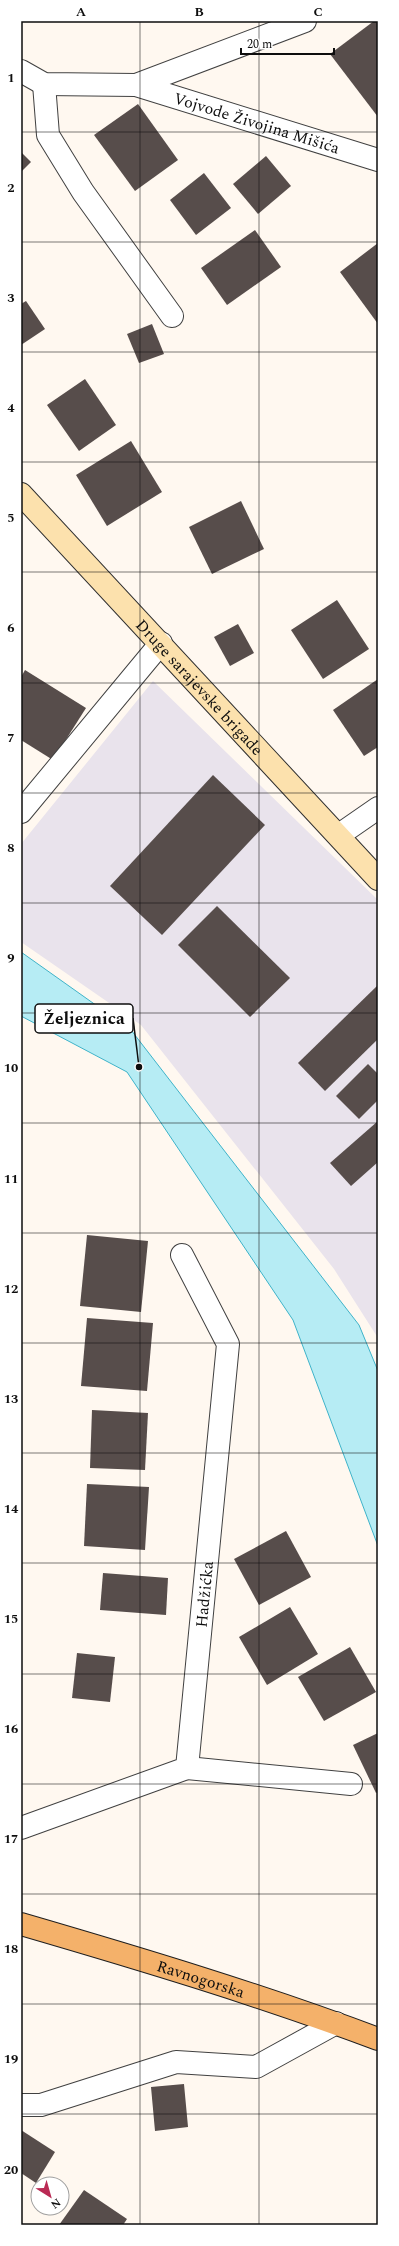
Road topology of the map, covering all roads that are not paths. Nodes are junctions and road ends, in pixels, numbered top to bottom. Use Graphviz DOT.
graph roads {
  1 [pos="305,21"];
  2 [pos="21,71"];
  3 [pos="44,84"];
  4 [pos="136,86"];
  5 [pos="378,160"];
  6 [pos="172,316"];
  7 [pos="21,494"];
  8 [pos="161,643"];
  9 [pos="378,808"];
  10 [pos="21,812"];
  11 [pos="339,835"];
  12 [pos="378,879"];
  13 [pos="182,1255"];
  14 [pos="187,1768"];
  15 [pos="351,1784"];
  16 [pos="21,1828"];
  17 [pos="21,1924"];
  18 [pos="336,2023"];
  19 [pos="378,2039"];
  20 [pos="21,2105"];
  1 -- 4 [label="street, Vojvode Živojina Mišića"];
  2 -- 3 [label="street, Vojvode Živojina Mišića"];
  3 -- 4 [label="street, Vojvode Živojina Mišića"];
  3 -- 6 [label="street"];
  4 -- 5 [label="street, Vojvode Živojina Mišića"];
  7 -- 8 [label="main road, Druge sarajevske brigade"];
  8 -- 10 [label="street"];
  8 -- 11 [label="main road, Druge sarajevske brigade"];
  9 -- 11 [label="street"];
  11 -- 12 [label="main road, Druge sarajevske brigade"];
  13 -- 14 [label="street, Hadžićka"];
  14 -- 15 [label="street"];
  14 -- 16 [label="street"];
  17 -- 18 [label="main road, Ravnogorska"];
  18 -- 19 [label="main road, Ravnogorska"];
  18 -- 20 [label="street"];
}
